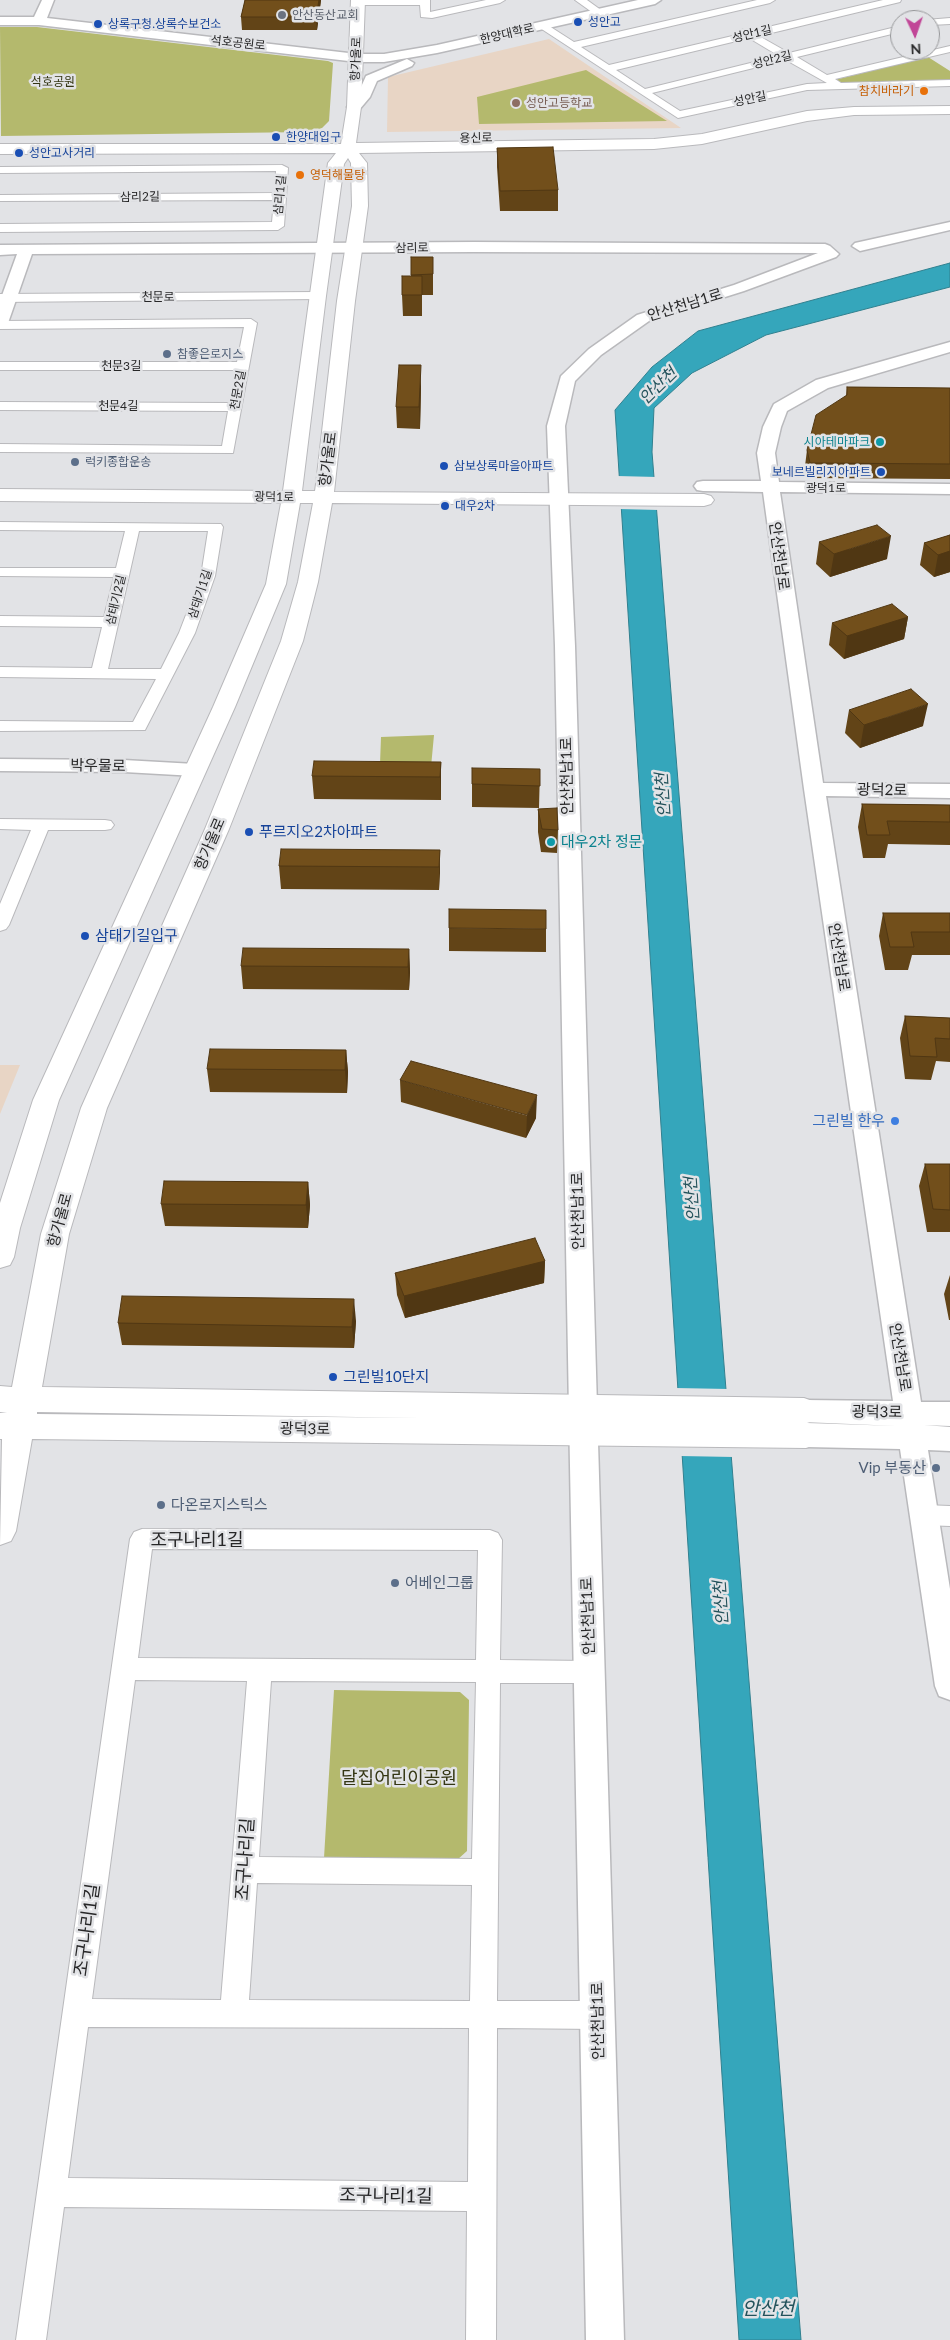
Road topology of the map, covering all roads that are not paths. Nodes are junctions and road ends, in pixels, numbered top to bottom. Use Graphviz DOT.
graph roads {
  1 [pos="48,0"];
  2 [pos="500,0"];
  3 [pos="580,0"];
  4 [pos="655,0"];
  5 [pos="770,0"];
  6 [pos="896,0"];
  7 [pos="358,1"];
  8 [pos="425,1"];
  9 [pos="839,4"];
  10 [pos="852,10"];
  11 [pos="600,12"];
  12 [pos="713,14"];
  13 [pos="0,21"];
  14 [pos="38,21"];
  15 [pos="542,26"];
  16 [pos="890,30"];
  17 [pos="890,34"];
  18 [pos="750,35"];
  19 [pos="572,46"];
  20 [pos="437,50"];
  21 [pos="788,56"];
  22 [pos="357,58"];
  23 [pos="897,60"];
  24 [pos="940,60"];
  25 [pos="943,62"];
  26 [pos="607,69"];
  27 [pos="827,79"];
  28 [pos="950,83"];
  29 [pos="839,86"];
  30 [pos="644,92"];
  31 [pos="950,102"];
  32 [pos="354,107"];
  33 [pos="950,110"];
  34 [pos="0,141"];
  35 [pos="348,144"];
  36 [pos="397,148"];
  37 [pos="0,149"];
  38 [pos="0,170"];
  39 [pos="125,183"];
  40 [pos="280,196"];
  41 [pos="0,198"];
  42 [pos="360,206"];
  43 [pos="115,226"];
  44 [pos="950,226"];
  45 [pos="0,228"];
  46 [pos="324,248"];
  47 [pos="354,249"];
  48 [pos="842,249"];
  49 [pos="0,250"];
  50 [pos="26,250"];
  51 [pos="109,250"];
  52 [pos="317,296"];
  53 [pos="5,298"];
  54 [pos="0,324"];
  55 [pos="950,347"];
  56 [pos="0,366"];
  57 [pos="242,366"];
  58 [pos="0,406"];
  59 [pos="235,407"];
  60 [pos="0,448"];
  61 [pos="0,480"];
  62 [pos="950,488"];
  63 [pos="293,490"];
  64 [pos="324,491"];
  65 [pos="568,493"];
  66 [pos="703,493"];
  67 [pos="0,495"];
  68 [pos="770,495"];
  69 [pos="950,504"];
  70 [pos="0,526"];
  71 [pos="133,527"];
  72 [pos="0,572"];
  73 [pos="122,573"];
  74 [pos="0,621"];
  75 [pos="111,622"];
  76 [pos="0,672"];
  77 [pos="99,674"];
  78 [pos="165,674"];
  79 [pos="0,726"];
  80 [pos="0,765"];
  81 [pos="195,770"];
  82 [pos="814,789"];
  83 [pos="950,791"];
  84 [pos="0,824"];
  85 [pos="42,824"];
  86 [pos="105,825"];
  87 [pos="0,925"];
  88 [pos="0,1256"];
  89 [pos="10,1413"];
  90 [pos="950,1414"];
  91 [pos="597,1420"];
  92 [pos="805,1423"];
  93 [pos="911,1426"];
  94 [pos="950,1438"];
  95 [pos="924,1515"];
  96 [pos="950,1516"];
  97 [pos="0,1531"];
  98 [pos="123,1669"];
  99 [pos="260,1671"];
  100 [pos="589,1672"];
  101 [pos="488,1673"];
  102 [pos="950,1686"];
  103 [pos="244,1870"];
  104 [pos="486,1872"];
  105 [pos="76,2013"];
  106 [pos="234,2014"];
  107 [pos="598,2015"];
  108 [pos="482,2016"];
  109 [pos="51,2192"];
  110 [pos="482,2197"];
  111 [pos="31,2340"];
  112 [pos="481,2340"];
  113 [pos="605,2340"];
  1 -- 14 [label="street"];
  2 -- 8 [label="street"];
  3 -- 11 [label="street"];
  4 -- 11 [label="street, 한양대학로"];
  5 -- 12 [label="street"];
  6 -- 10 [label="street, 성안1길"];
  7 -- 8 [label="street"];
  7 -- 22 [label="main road, 항가울로"];
  9 -- 10 [label="street"];
  10 -- 16 [label="street"];
  10 -- 18 [label="street, 성안1길"];
  11 -- 15 [label="street, 한양대학로"];
  12 -- 18 [label="street"];
  12 -- 19 [label="street"];
  13 -- 14 [label="street, 석호공원로"];
  14 -- 22 [label="street, 석호공원로"];
  15 -- 19 [label="street, 성안길"];
  15 -- 20 [label="street, 한양대학로"];
  17 -- 21 [label="street, 성안2길"];
  18 -- 21 [label="street"];
  18 -- 26 [label="street, 성안1길"];
  19 -- 26 [label="street, 성안길"];
  20 -- 22 [label="street, 한양대학로"];
  20 -- 32 [label="street"];
  21 -- 27 [label="street"];
  21 -- 30 [label="street, 성안2길"];
  22 -- 32 [label="main road, 항가울로"];
  23 -- 27 [label="street"];
  24 -- 25 [label="street"];
  26 -- 30 [label="street, 성안길"];
  27 -- 29 [label="street"];
  28 -- 29 [label="street, 성안길"];
  29 -- 30 [label="street, 성안길"];
  31 -- 35 [label="main road, 용신로"];
  32 -- 35 [label="main road, 항가울로"];
  33 -- 36 [label="main road"];
  34 -- 35 [label="main road, 용신로"];
  35 -- 36 [label="main road"];
  35 -- 37 [label="main road"];
  35 -- 42 [label="main road, 항가울로"];
  35 -- 46 [label="main road, 항가울로"];
  36 -- 42 [label="main road"];
  38 -- 39 [label="street, 삼리1길"];
  39 -- 40 [label="street, 삼리2길"];
  39 -- 40 [label="street, 삼리1길"];
  39 -- 41 [label="street, 삼리2길"];
  39 -- 43 [label="street"];
  40 -- 43 [label="street, 삼리1길"];
  42 -- 47 [label="main road, 항가울로"];
  43 -- 45 [label="street, 삼리1길"];
  43 -- 51 [label="street"];
  44 -- 48 [label="street, 안산천남1로"];
  46 -- 47 [label="street, 삼리로"];
  46 -- 51 [label="street, 삼리로"];
  46 -- 52 [label="main road, 항가울로"];
  47 -- 48 [label="street, 삼리로"];
  47 -- 64 [label="main road, 항가울로"];
  48 -- 65 [label="street, 안산천남1로"];
  49 -- 50 [label="street, 삼리로"];
  50 -- 51 [label="street, 삼리로"];
  50 -- 53 [label="street"];
  52 -- 53 [label="street, 천문로"];
  52 -- 63 [label="main road, 항가울로"];
  53 -- 54 [label="street"];
  54 -- 57 [label="street, 천문2길"];
  55 -- 68 [label="street, 안산천남로"];
  56 -- 57 [label="street, 천문3길"];
  57 -- 59 [label="street, 천문2길"];
  58 -- 59 [label="street, 천문4길"];
  59 -- 60 [label="street, 천문2길"];
  61 -- 63 [label="main road, 광덕1로"];
  62 -- 68 [label="street, 광덕1로"];
  63 -- 64 [label="main road, 광덕1로"];
  63 -- 67 [label="main road, 광덕1로"];
  63 -- 81 [label="main road, 항가울로"];
  64 -- 65 [label="main road, 광덕1로"];
  64 -- 89 [label="main road, 항가울로"];
  65 -- 66 [label="main road, 광덕1로"];
  65 -- 91 [label="street, 안산천남1로"];
  66 -- 68 [label="street, 광덕1로"];
  68 -- 69 [label="street, 광덕1로"];
  68 -- 82 [label="street, 안산천남로"];
  70 -- 71 [label="street, 삼태기1길"];
  71 -- 73 [label="street, 삼태기2길"];
  71 -- 78 [label="street, 삼태기1길"];
  72 -- 73 [label="street"];
  73 -- 75 [label="street, 삼태기2길"];
  74 -- 75 [label="street"];
  75 -- 77 [label="street, 삼태기2길"];
  76 -- 77 [label="street"];
  77 -- 78 [label="street"];
  78 -- 79 [label="street, 삼태기1길"];
  80 -- 81 [label="street, 박우물로"];
  81 -- 88 [label="main road, 항가울로"];
  82 -- 83 [label="street, 광덕2로"];
  82 -- 93 [label="street, 안산천남로"];
  84 -- 85 [label="street"];
  85 -- 86 [label="street"];
  85 -- 87 [label="street"];
  89 -- 91 [label="main road, 광덕3로"];
  89 -- 97 [label="main road, 항가울로"];
  90 -- 93 [label="street, 광덕3로"];
  91 -- 92 [label="main road, 광덕3로"];
  91 -- 100 [label="street, 안산천남1로"];
  92 -- 93 [label="street, 광덕3로"];
  93 -- 94 [label="street, 광덕3로"];
  93 -- 95 [label="street, 안산천남로"];
  95 -- 96 [label="street"];
  95 -- 102 [label="street, 안산천남로"];
  98 -- 99 [label="street"];
  98 -- 101 [label="street, 조구나리1길"];
  98 -- 105 [label="street, 조구나리1길"];
  99 -- 101 [label="street"];
  99 -- 103 [label="street, 조구나리길"];
  100 -- 101 [label="street"];
  100 -- 107 [label="street, 안산천남1로"];
  101 -- 104 [label="street, 조구나리1길"];
  103 -- 104 [label="street"];
  103 -- 106 [label="street, 조구나리길"];
  104 -- 108 [label="street, 조구나리1길"];
  105 -- 106 [label="street"];
  105 -- 109 [label="street, 조구나리1길"];
  106 -- 108 [label="street"];
  107 -- 108 [label="street"];
  107 -- 113 [label="street, 안산천남1로"];
  108 -- 110 [label="street, 조구나리1길"];
  109 -- 110 [label="street, 조구나리1길"];
  109 -- 111 [label="street, 조구나리1길"];
  110 -- 112 [label="street, 조구나리1길"];
}
